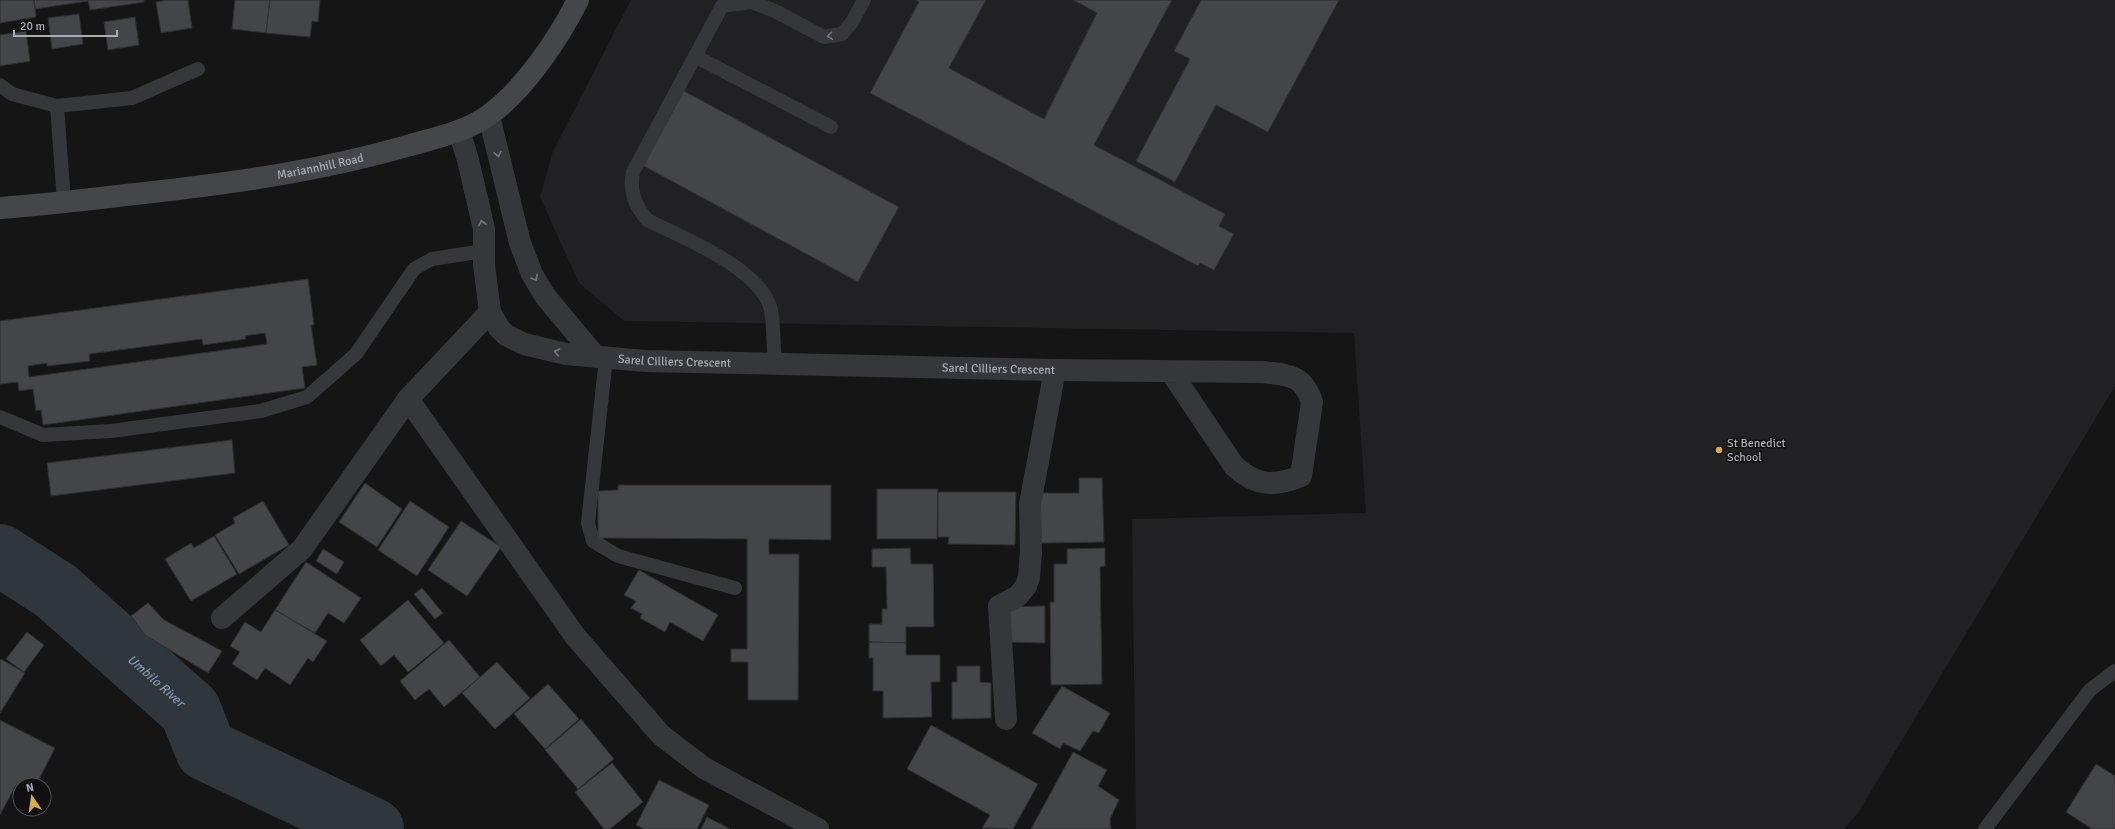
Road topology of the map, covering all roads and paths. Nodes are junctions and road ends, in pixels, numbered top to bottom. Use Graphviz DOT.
graph roads {
  1 [pos="578,0"];
  2 [pos="864,0"];
  3 [pos="776,5"];
  4 [pos="695,56"];
  5 [pos="198,69"];
  6 [pos="0,85"];
  7 [pos="57,106"];
  8 [pos="489,116"];
  9 [pos="831,127"];
  10 [pos="459,131"];
  11 [pos="64,202"];
  12 [pos="0,208"];
  13 [pos="484,251"];
  14 [pos="490,312"];
  15 [pos="601,358"];
  16 [pos="775,362"];
  17 [pos="1055,370"];
  18 [pos="1171,372"];
  19 [pos="408,399"];
  20 [pos="0,417"];
  21 [pos="735,588"];
  22 [pos="222,618"];
  23 [pos="2115,671"];
  24 [pos="1006,719"];
  25 [pos="818,829"];
  26 [pos="1985,829"];
  1 -- 8 [label="street, Mariannhill Road"];
  2 -- 3 [label="lane, one-way"];
  3 -- 4 [label="lane"];
  4 -- 9 [label="lane"];
  4 -- 16 [label="lane"];
  5 -- 7 [label="lane"];
  6 -- 7 [label="lane"];
  7 -- 11 [label="lane"];
  8 -- 10 [label="street, Mariannhill Road"];
  8 -- 15 [label="street, one-way"];
  10 -- 11 [label="street, Mariannhill Road"];
  13 -- 10 [label="street, Sarel Cilliers Crescent, one-way"];
  11 -- 12 [label="street, Mariannhill Road"];
  13 -- 14 [label="street, Sarel Cilliers Crescent"];
  13 -- 20 [label="lane"];
  15 -- 14 [label="street, Sarel Cilliers Crescent, one-way"];
  14 -- 19 [label="street"];
  15 -- 16 [label="street, Sarel Cilliers Crescent"];
  15 -- 21 [label="lane"];
  16 -- 17 [label="street, Sarel Cilliers Crescent"];
  17 -- 18 [label="street, Sarel Cilliers Crescent"];
  17 -- 24 [label="street"];
  18 -- 18 [label="street, Sarel Cilliers Crescent"];
  19 -- 22 [label="street"];
  19 -- 25 [label="street"];
  23 -- 26 [label="lane"];
}
